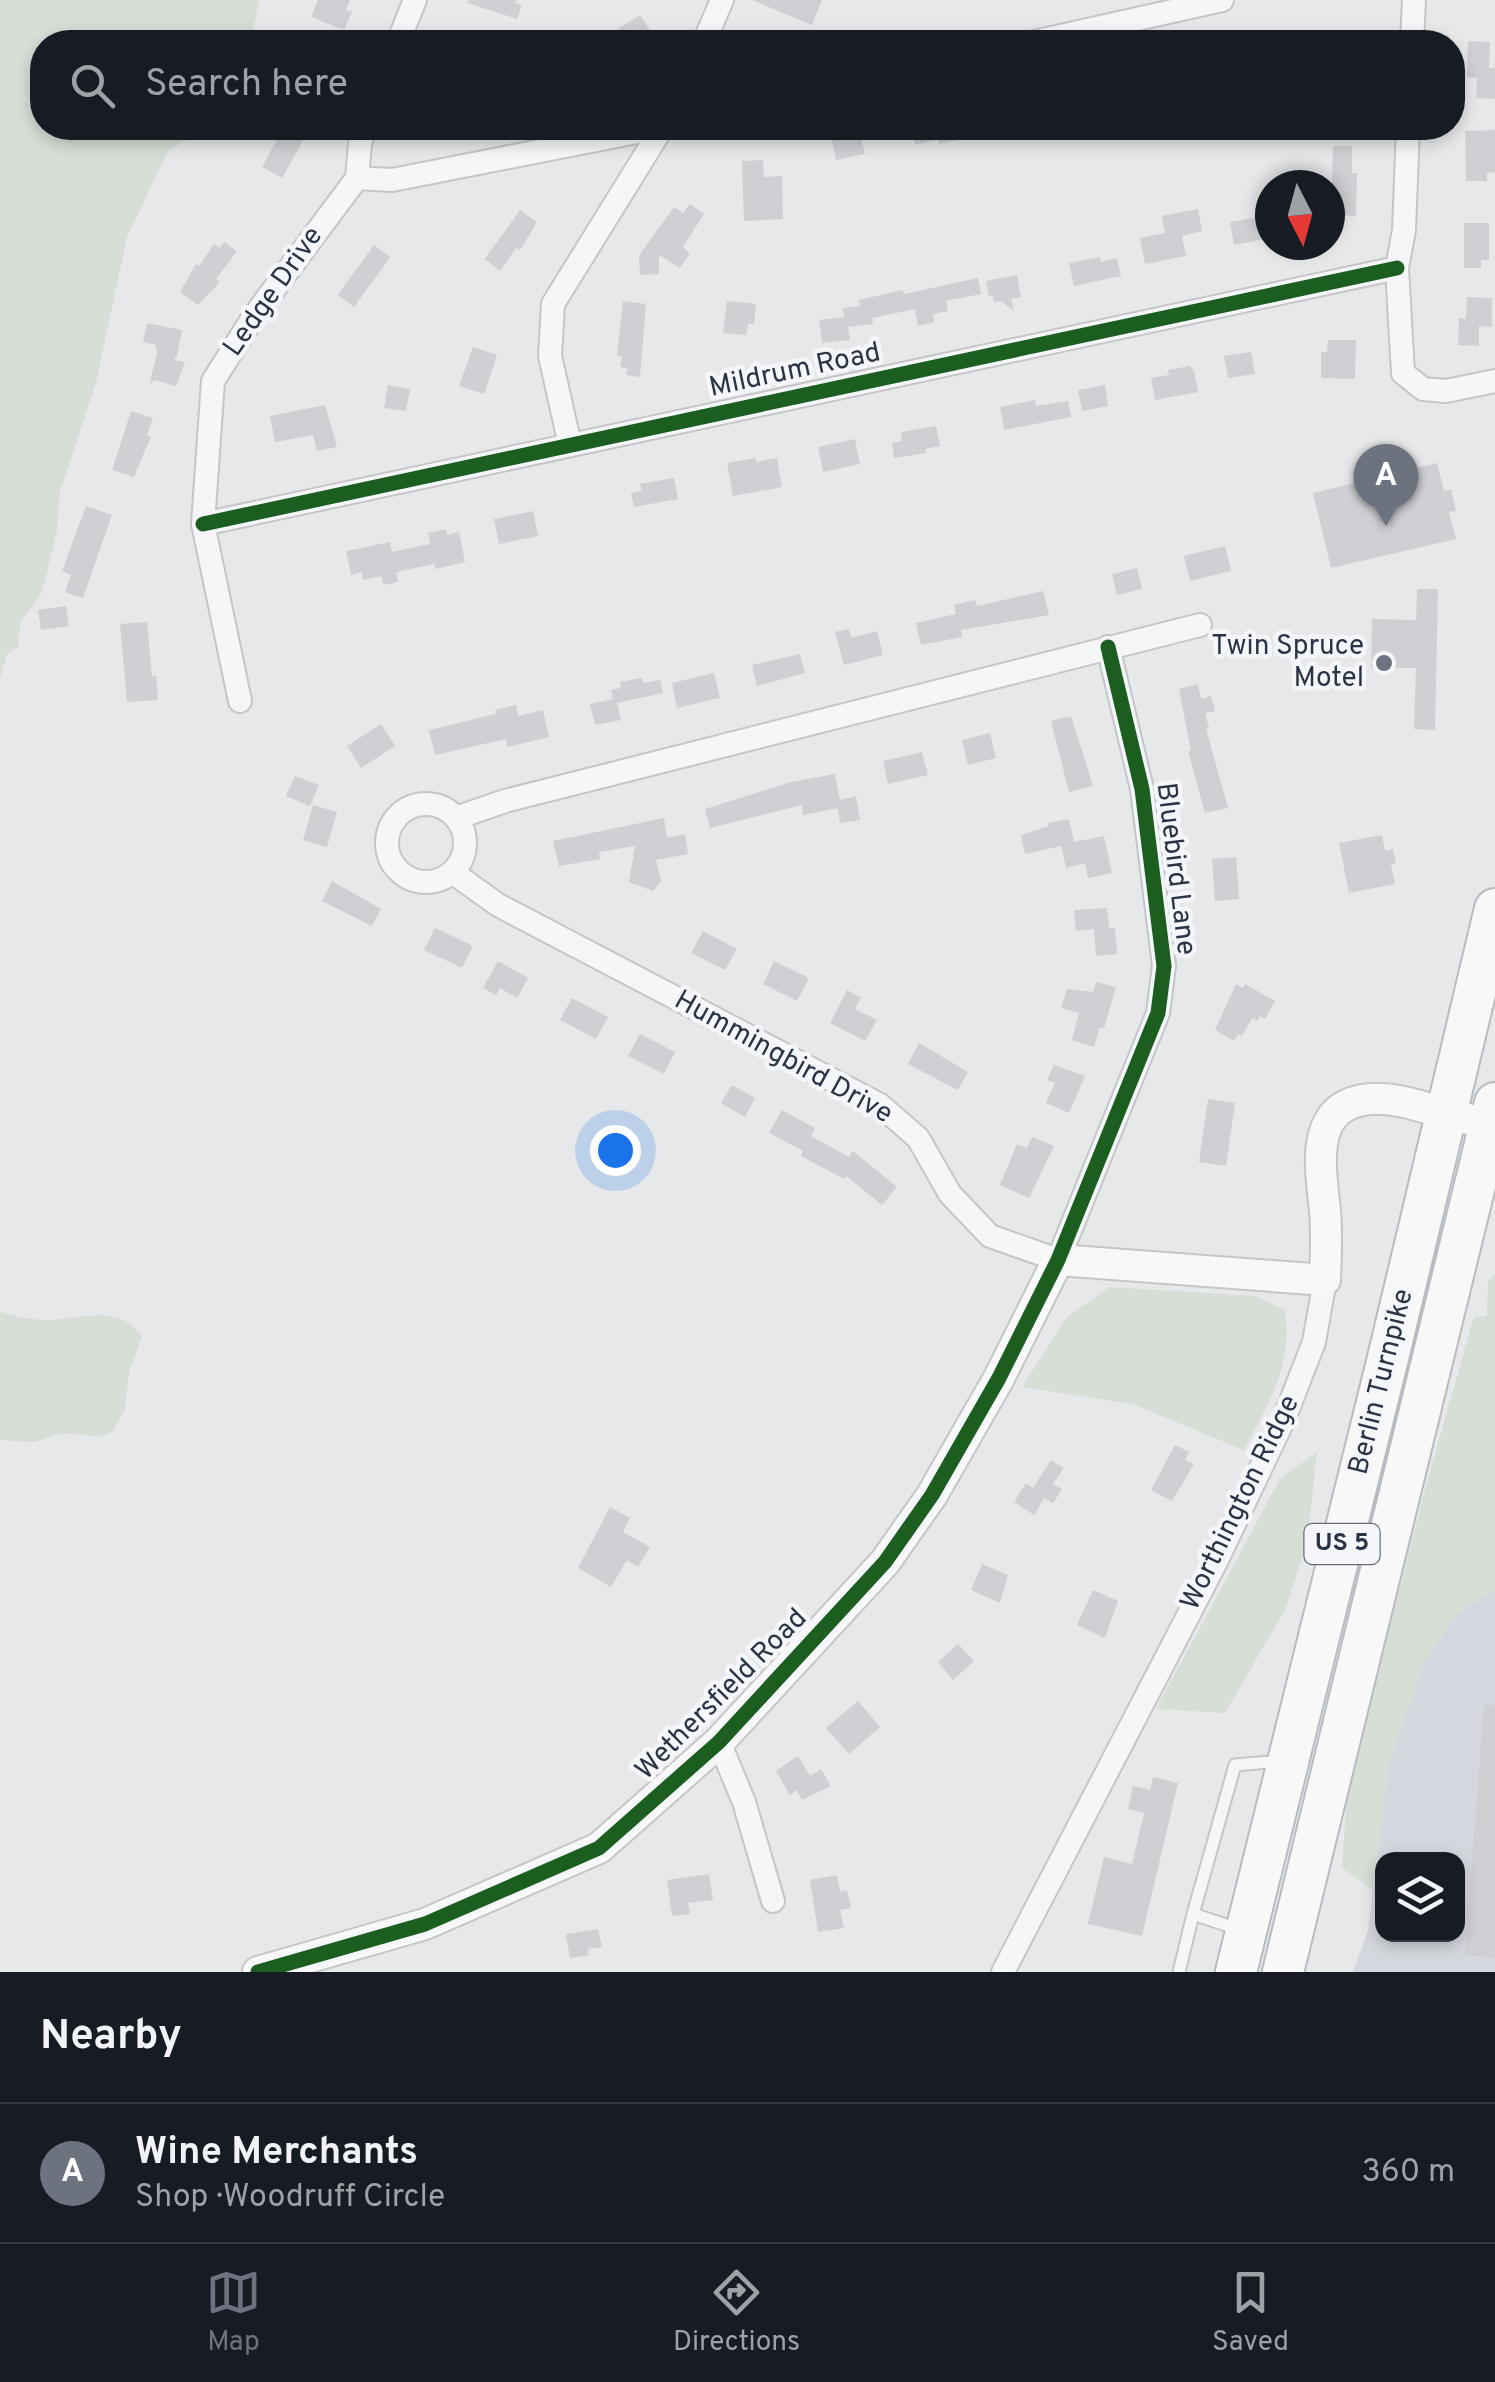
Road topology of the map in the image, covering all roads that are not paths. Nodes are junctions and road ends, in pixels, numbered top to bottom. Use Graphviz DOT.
graph roads {
  1 [pos="414,0"];
  2 [pos="722,0"];
  3 [pos="1222,0"];
  4 [pos="1414,0"];
  5 [pos="403,30"];
  6 [pos="709,30"];
  7 [pos="1088,30"];
  8 [pos="1413,30"];
  9 [pos="361,140"];
  10 [pos="598,140"];
  11 [pos="653,140"];
  12 [pos="1408,140"];
  13 [pos="356,178"];
  14 [pos="1397,268"];
  15 [pos="1495,381"];
  16 [pos="570,445"];
  17 [pos="203,524"];
  18 [pos="1200,626"];
  19 [pos="1108,647"];
  20 [pos="240,702"];
  21 [pos="456,818"];
  22 [pos="452,872"];
  23 [pos="1495,908"];
  24 [pos="1446,1114"];
  25 [pos="1493,1117"];
  26 [pos="1058,1260"];
  27 [pos="1325,1280"];
  28 [pos="719,1742"];
  29 [pos="1289,1760"];
  30 [pos="773,1902"];
  31 [pos="1193,1914"];
  32 [pos="1246,1932"];
  33 [pos="258,1972"];
  34 [pos="1003,1972"];
  35 [pos="1179,1972"];
  36 [pos="1236,1972"];
  37 [pos="1282,1972"];
  1 -- 5 [label="street"];
  2 -- 6 [label="street"];
  3 -- 7 [label="street"];
  4 -- 8 [label="street"];
  9 -- 13 [label="street, Ledge Drive"];
  10 -- 13 [label="street"];
  11 -- 16 [label="street"];
  12 -- 14 [label="street"];
  13 -- 17 [label="street, Ledge Drive"];
  14 -- 15 [label="street"];
  14 -- 16 [label="street, Mildrum Road"];
  16 -- 17 [label="street, Mildrum Road"];
  17 -- 20 [label="street, Ledge Drive"];
  18 -- 19 [label="street"];
  19 -- 21 [label="street"];
  19 -- 26 [label="street, Bluebird Lane"];
  21 -- 22 [label="street"];
  21 -- 22 [label="street"];
  22 -- 26 [label="street, Hummingbird Drive"];
  23 -- 24 [label="highway, Berlin Turnpike / US 5"];
  24 -- 25 [label="street, Worthington Ridge"];
  24 -- 27 [label="street, Worthington Ridge"];
  24 -- 29 [label="highway, Berlin Turnpike / US 5"];
  25 -- 37 [label="highway, Berlin Turnpike / US 5"];
  26 -- 27 [label="street, Hummingbird Drive"];
  26 -- 28 [label="street, Wethersfield Road"];
  27 -- 34 [label="street, Worthington Ridge"];
  28 -- 30 [label="street"];
  28 -- 33 [label="street, Wethersfield Road"];
  29 -- 31 [label="lane"];
  29 -- 32 [label="highway, Berlin Turnpike / US 5"];
  31 -- 32 [label="lane"];
  31 -- 35 [label="lane"];
  32 -- 36 [label="highway, Berlin Turnpike / US 5"];
}
